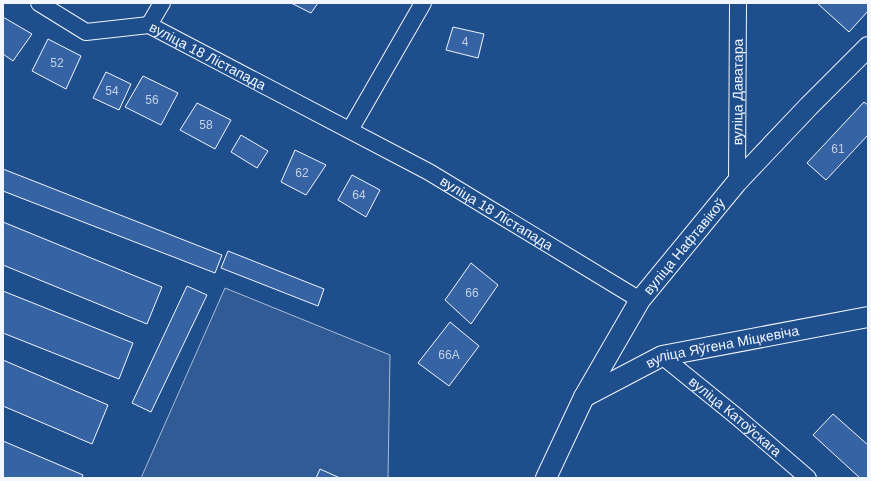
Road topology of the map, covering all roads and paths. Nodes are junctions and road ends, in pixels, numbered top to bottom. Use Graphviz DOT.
graph roads {
  1 [pos="39,3"];
  2 [pos="162,3"];
  3 [pos="423,3"];
  4 [pos="738,3"];
  5 [pos="149,25"];
  6 [pos="868,48"];
  7 [pos="350,130"];
  8 [pos="737,182"];
  9 [pos="640,300"];
  10 [pos="868,317"];
  11 [pos="662,356"];
  12 [pos="584,396"];
  13 [pos="546,478"];
  14 [pos="808,478"];
  1 -- 5 [label="street, вуліца 18 Лістапада"];
  2 -- 5 [label="street"];
  3 -- 7 [label="street"];
  4 -- 8 [label="street, вуліца Даватара"];
  5 -- 7 [label="street, вуліца 18 Лістапада"];
  6 -- 8 [label="street, вуліца Нафтавікоў"];
  7 -- 9 [label="street, вуліца 18 Лістапада"];
  8 -- 9 [label="street, вуліца Нафтавікоў"];
  9 -- 12 [label="street, вуліца Нафтавікоў"];
  10 -- 11 [label="street, вуліца Яўгена Міцкевіча"];
  11 -- 12 [label="street, вуліца Яўгена Міцкевіча"];
  11 -- 14 [label="street, вуліца Катоўскага"];
  12 -- 13 [label="street, вуліца Нафтавікоў"];
}
